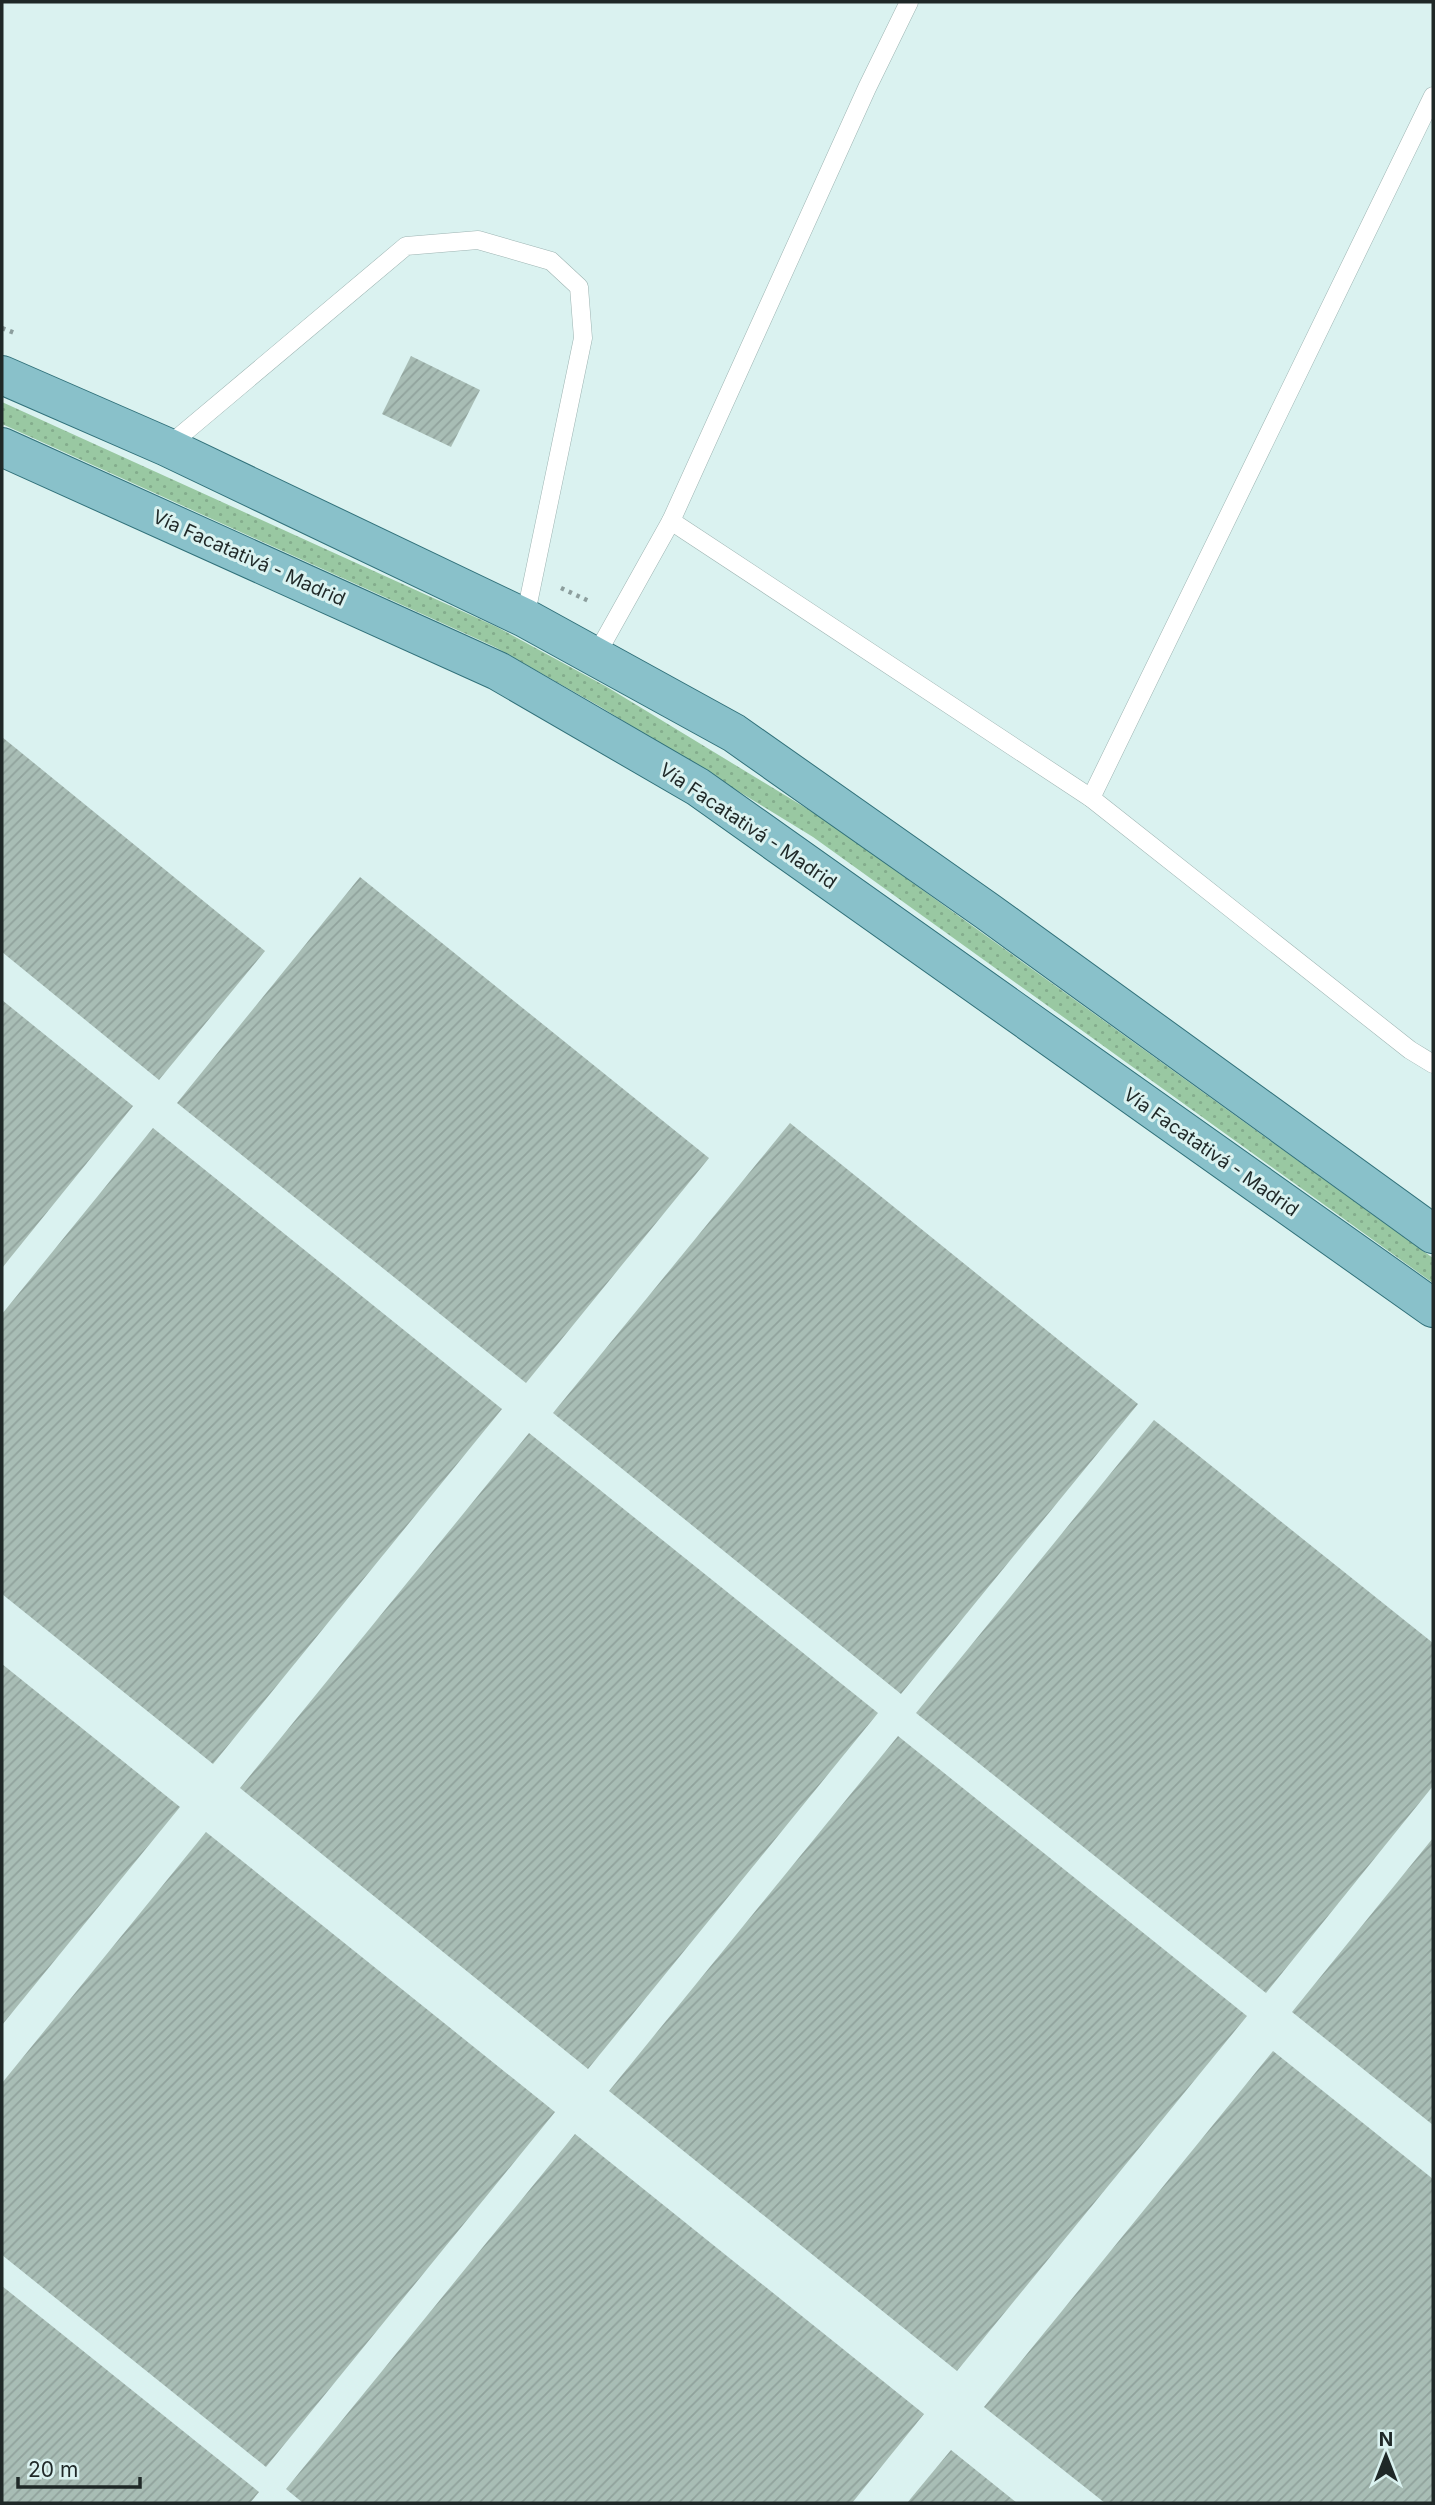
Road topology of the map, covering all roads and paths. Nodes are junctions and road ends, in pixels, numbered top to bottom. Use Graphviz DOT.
graph roads {
  1 [pos="909,2"];
  2 [pos="1433,96"];
  3 [pos="2,375"];
  4 [pos="2,447"];
  5 [pos="167,447"];
  6 [pos="671,521"];
  7 [pos="525,618"];
  8 [pos="595,657"];
  9 [pos="1091,798"];
  10 [pos="1433,1064"];
  11 [pos="1433,1234"];
  12 [pos="1433,1308"];
  1 -- 6 [label="lane"];
  2 -- 9 [label="lane"];
  3 -- 5 [label="main road"];
  4 -- 12 [label="main road, Vía Facatativá - Madrid"];
  5 -- 7 [label="main road"];
  5 -- 7 [label="lane"];
  6 -- 8 [label="lane"];
  6 -- 9 [label="lane"];
  7 -- 8 [label="main road"];
  8 -- 11 [label="main road"];
  9 -- 10 [label="lane"];
}
